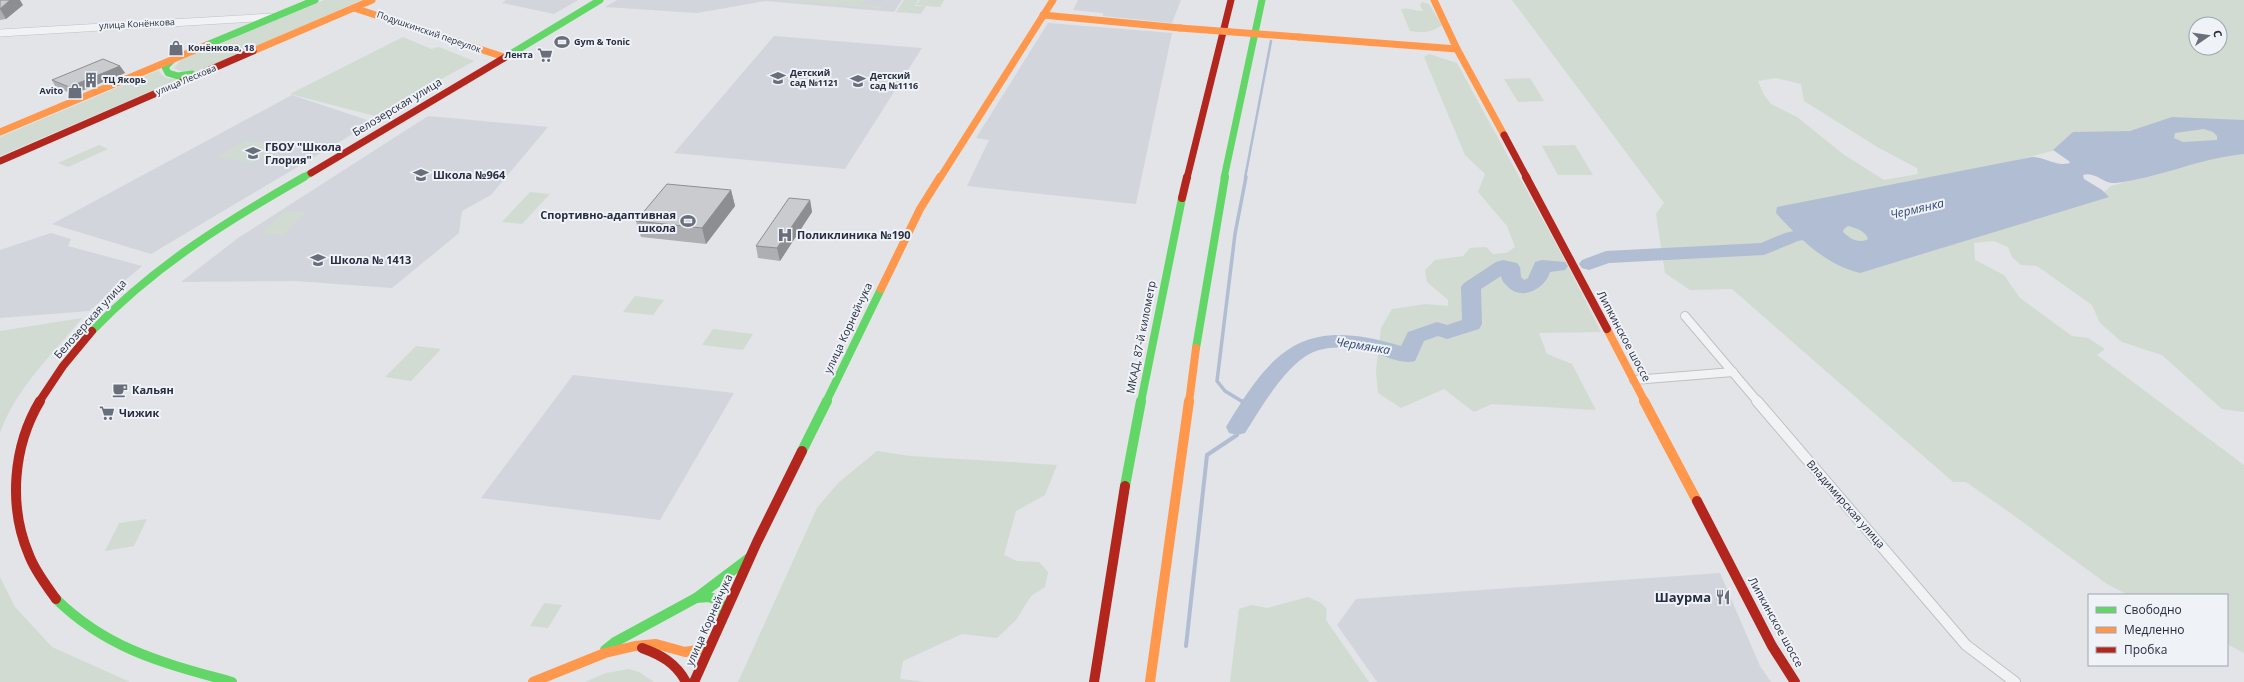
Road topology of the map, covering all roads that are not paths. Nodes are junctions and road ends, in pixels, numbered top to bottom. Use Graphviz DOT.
graph roads {
  1 [pos="315,0"];
  2 [pos="371,0"];
  3 [pos="600,0"];
  4 [pos="1053,0"];
  5 [pos="1231,0"];
  6 [pos="1262,0"];
  7 [pos="1434,0"];
  8 [pos="354,8"];
  9 [pos="1043,15"];
  10 [pos="273,17"];
  11 [pos="0,33"];
  12 [pos="1457,49"];
  13 [pos="504,57"];
  14 [pos="171,61"];
  15 [pos="209,70"];
  16 [pos="0,132"];
  17 [pos="0,161"];
  18 [pos="1685,316"];
  19 [pos="1733,372"];
  20 [pos="1634,380"];
  21 [pos="751,556"];
  22 [pos="696,598"];
  23 [pos="723,616"];
  24 [pos="636,647"];
  25 [pos="709,648"];
  26 [pos="603,653"];
  27 [pos="232,682"];
  28 [pos="533,682"];
  29 [pos="686,682"];
  30 [pos="694,682"];
  31 [pos="1094,682"];
  32 [pos="1150,682"];
  33 [pos="1795,682"];
  34 [pos="2016,682"];
  1 -- 10 [label="main road"];
  2 -- 8 [label="main road, улица Лескова"];
  3 -- 13 [label="main road, Белозерская улица"];
  4 -- 9 [label="main road, улица Корнейчука"];
  5 -- 31 [label="main road, МКАД, 87-й километр"];
  6 -- 32 [label="main road"];
  7 -- 12 [label="main road, Липкинское шоссе"];
  8 -- 13 [label="main road, Подушкинский переулок"];
  8 -- 15 [label="main road, улица Лескова"];
  9 -- 12 [label="main road, bridge"];
  9 -- 21 [label="main road, улица Корнейчука"];
  10 -- 11 [label="street, улица Конёнкова"];
  10 -- 14 [label="main road"];
  12 -- 20 [label="main road, Липкинское шоссе"];
  13 -- 27 [label="main road, Белозерская улица"];
  14 -- 15 [label="main road"];
  14 -- 16 [label="main road"];
  15 -- 17 [label="main road, улица Лескова"];
  18 -- 19 [label="street, Владимирская улица"];
  19 -- 20 [label="street"];
  19 -- 34 [label="street, Владимирская улица"];
  20 -- 33 [label="main road, Липкинское шоссе"];
  21 -- 22 [label="main road"];
  21 -- 23 [label="main road, улица Корнейчука"];
  22 -- 23 [label="main road"];
  22 -- 26 [label="main road"];
  23 -- 25 [label="main road, улица Корнейчука"];
  24 -- 25 [label="main road"];
  24 -- 26 [label="main road"];
  24 -- 29 [label="main road"];
  25 -- 30 [label="main road, улица Корнейчука"];
  26 -- 28 [label="main road"];
}
